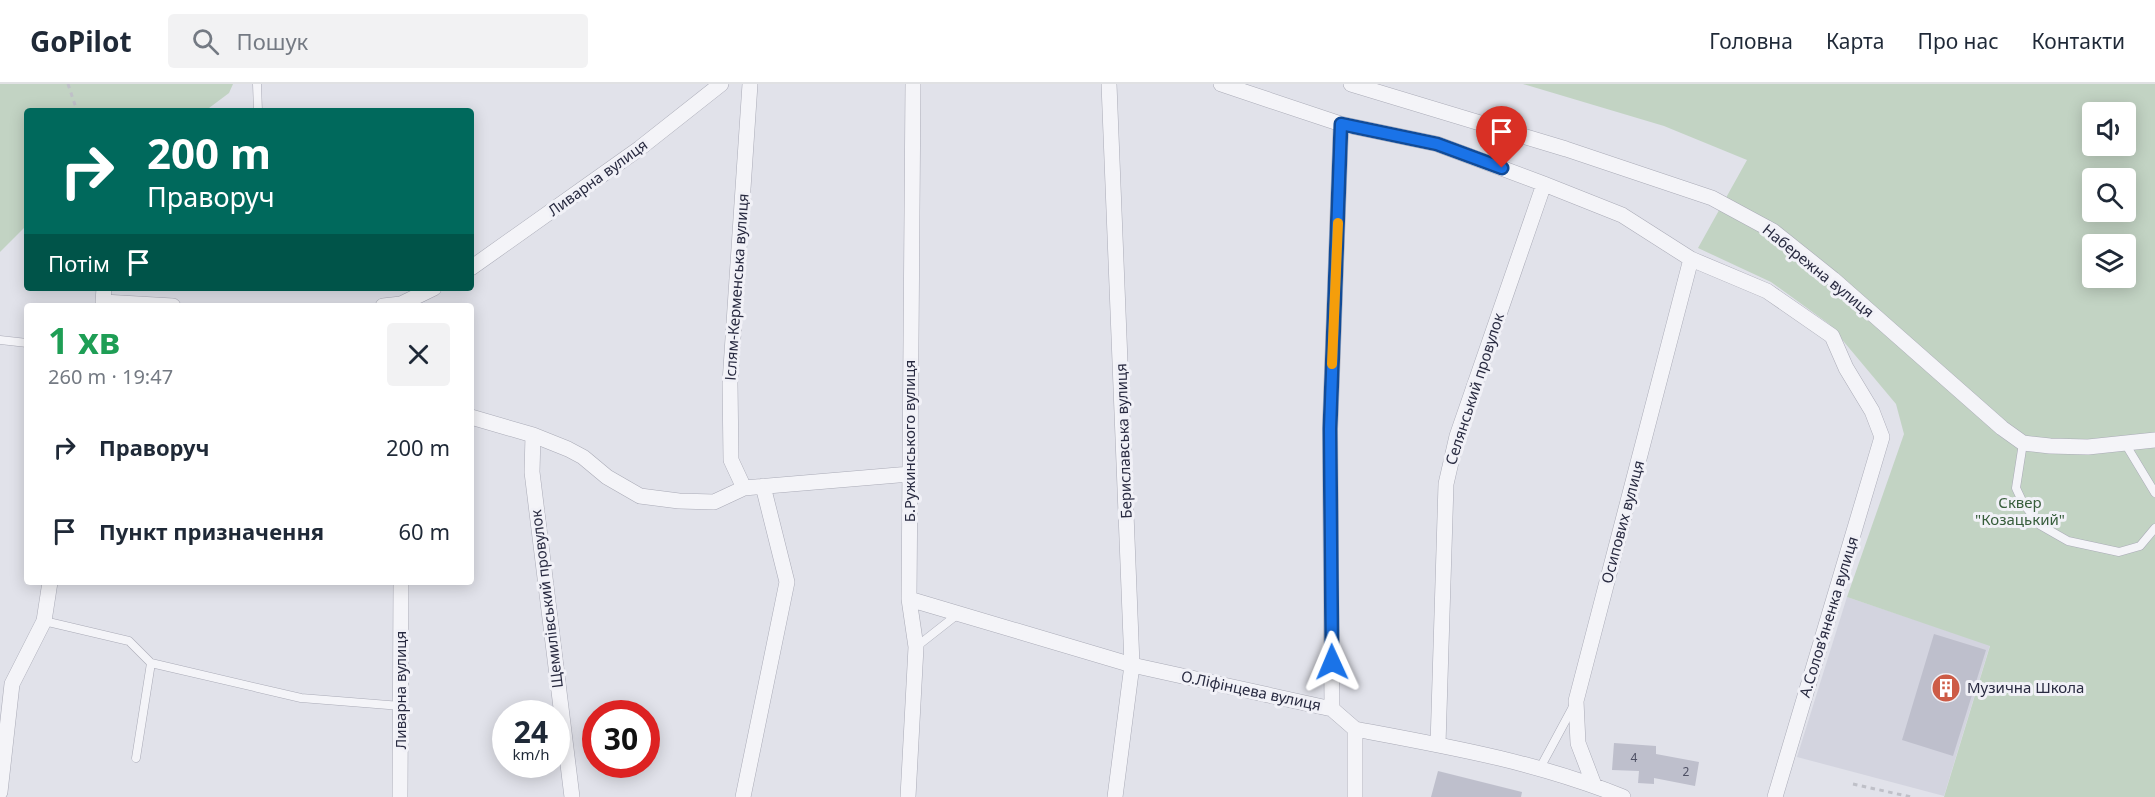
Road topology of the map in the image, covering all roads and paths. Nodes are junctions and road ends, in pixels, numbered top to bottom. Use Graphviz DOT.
graph roads {
  1 [pos="68,84"];
  2 [pos="257,84"];
  3 [pos="721,84"];
  4 [pos="750,84"];
  5 [pos="913,84"];
  6 [pos="1109,84"];
  7 [pos="1221,84"];
  8 [pos="1352,84"];
  9 [pos="76,108"];
  10 [pos="258,108"];
  11 [pos="1341,124"];
  12 [pos="1544,184"];
  13 [pos="1691,259"];
  14 [pos="474,266"];
  15 [pos="428,291"];
  16 [pos="103,299"];
  17 [pos="142,303"];
  18 [pos="405,303"];
  19 [pos="0,340"];
  20 [pos="24,343"];
  21 [pos="474,418"];
  22 [pos="533,435"];
  23 [pos="2155,440"];
  24 [pos="2024,443"];
  25 [pos="2126,445"];
  26 [pos="910,474"];
  27 [pos="763,486"];
  28 [pos="744,488"];
  29 [pos="2155,493"];
  30 [pos="2155,528"];
  31 [pos="50,585"];
  32 [pos="401,585"];
  33 [pos="909,599"];
  34 [pos="958,614"];
  35 [pos="44,621"];
  36 [pos="916,646"];
  37 [pos="151,663"];
  38 [pos="1132,665"];
  39 [pos="1576,701"];
  40 [pos="401,706"];
  41 [pos="1332,709"];
  42 [pos="1355,729"];
  43 [pos="1438,745"];
  44 [pos="136,758"];
  45 [pos="1540,768"];
  46 [pos="1853,784"];
  47 [pos="1594,785"];
  48 [pos="0,792"];
  49 [pos="400,797"];
  50 [pos="572,797"];
  51 [pos="743,797"];
  52 [pos="908,797"];
  53 [pos="1115,797"];
  54 [pos="1355,797"];
  55 [pos="1623,797"];
  56 [pos="1775,797"];
  57 [pos="1911,797"];
  1 -- 9 [label="path"];
  2 -- 10 [label="lane"];
  3 -- 14 [label="street, Ливарна вулиця"];
  4 -- 28 [label="street, Іслям-Керменська вулиця"];
  5 -- 26 [label="street, Б.Ружинського вулиця"];
  6 -- 38 [label="street, Бериславська вулиця"];
  7 -- 11 [label="street"];
  8 -- 24 [label="street, Набережна вулиця"];
  11 -- 12 [label="street"];
  11 -- 41 [label="street"];
  12 -- 13 [label="street"];
  12 -- 43 [label="street, Селянський провулок"];
  13 -- 39 [label="street, Осипових вулиця"];
  13 -- 56 [label="street, А.Солов’яненка вулиця"];
  15 -- 18 [label="street"];
  16 -- 17 [label="street"];
  19 -- 20 [label="lane"];
  21 -- 22 [label="street"];
  22 -- 28 [label="street"];
  22 -- 50 [label="street, Щемилівський провулок"];
  23 -- 25 [label="street"];
  24 -- 25 [label="street"];
  24 -- 30 [label="lane"];
  25 -- 29 [label="lane"];
  26 -- 27 [label="street"];
  26 -- 33 [label="street, Б.Ружинського вулиця"];
  27 -- 28 [label="street"];
  27 -- 51 [label="street"];
  31 -- 35 [label="street"];
  32 -- 40 [label="street, Ливарна вулиця"];
  33 -- 34 [label="street, О.Ліфінцева вулиця"];
  33 -- 36 [label="street, Б.Ружинського вулиця"];
  34 -- 36 [label="lane"];
  34 -- 38 [label="street, О.Ліфінцева вулиця"];
  35 -- 37 [label="lane"];
  35 -- 48 [label="street"];
  36 -- 52 [label="street, Б.Ружинського вулиця"];
  37 -- 40 [label="lane"];
  37 -- 44 [label="lane"];
  38 -- 41 [label="street, О.Ліфінцева вулиця"];
  38 -- 53 [label="street, Бериславська вулиця"];
  39 -- 45 [label="lane"];
  39 -- 47 [label="street, Осипових вулиця"];
  40 -- 49 [label="street, Ливарна вулиця"];
  41 -- 42 [label="street, О.Ліфінцева вулиця"];
  42 -- 43 [label="street"];
  42 -- 54 [label="street"];
  43 -- 45 [label="street"];
  45 -- 47 [label="street"];
  46 -- 57 [label="path"];
  47 -- 55 [label="street"];
}
